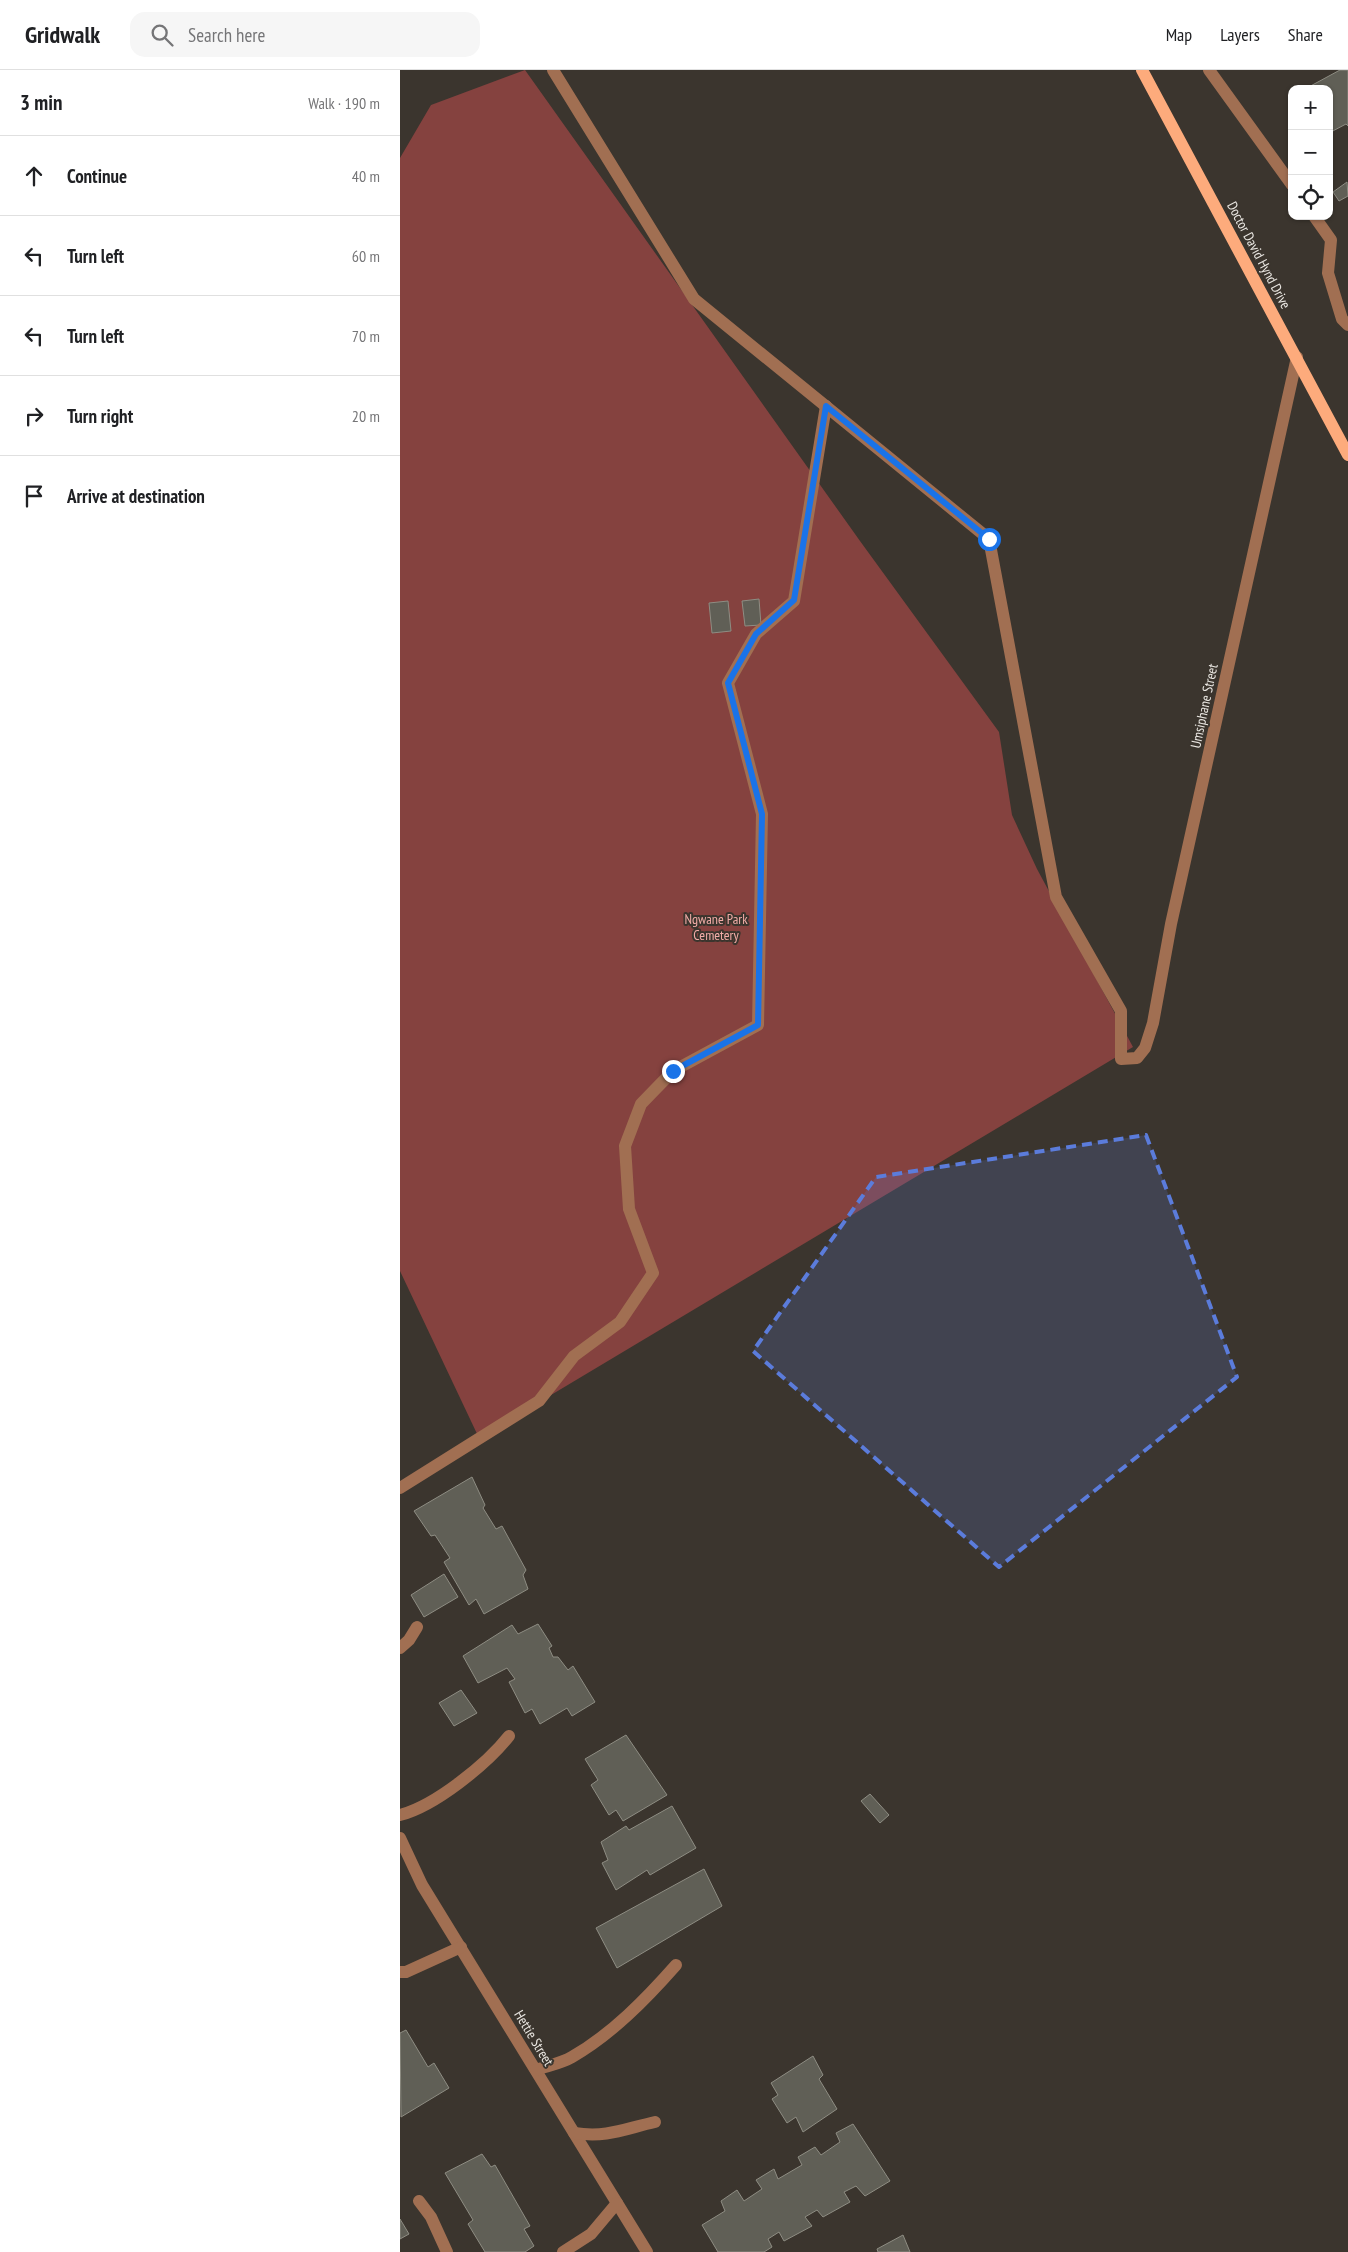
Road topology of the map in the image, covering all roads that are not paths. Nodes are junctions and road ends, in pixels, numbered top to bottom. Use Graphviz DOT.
graph roads {
  1 [pos="553,70"];
  2 [pos="1142,70"];
  3 [pos="1209,70"];
  4 [pos="1288,179"];
  5 [pos="1317,220"];
  6 [pos="1348,325"];
  7 [pos="1297,357"];
  8 [pos="826,406"];
  9 [pos="1348,454"];
  10 [pos="400,1488"];
  11 [pos="417,1627"];
  12 [pos="400,1648"];
  13 [pos="509,1736"];
  14 [pos="400,1814"];
  15 [pos="400,1838"];
  16 [pos="460,1947"];
  17 [pos="676,1965"];
  18 [pos="400,1972"];
  19 [pos="536,2070"];
  20 [pos="655,2122"];
  21 [pos="574,2133"];
  22 [pos="419,2200"];
  23 [pos="617,2203"];
  24 [pos="447,2252"];
  25 [pos="563,2252"];
  26 [pos="647,2252"];
  1 -- 8 [label="street"];
  2 -- 7 [label="main road, Doctor David Hynd Drive"];
  3 -- 4 [label="street"];
  5 -- 6 [label="street"];
  7 -- 8 [label="street, Umsiphane Street"];
  7 -- 9 [label="main road, Doctor David Hynd Drive"];
  8 -- 10 [label="street"];
  11 -- 12 [label="street"];
  13 -- 14 [label="street"];
  15 -- 16 [label="street, Hettie Street"];
  16 -- 18 [label="street"];
  16 -- 19 [label="street, Hettie Street"];
  17 -- 19 [label="street"];
  19 -- 21 [label="street, Hettie Street"];
  20 -- 21 [label="street"];
  21 -- 23 [label="street, Hettie Street"];
  22 -- 24 [label="street"];
  23 -- 25 [label="street"];
  23 -- 26 [label="street, Hettie Street"];
}
